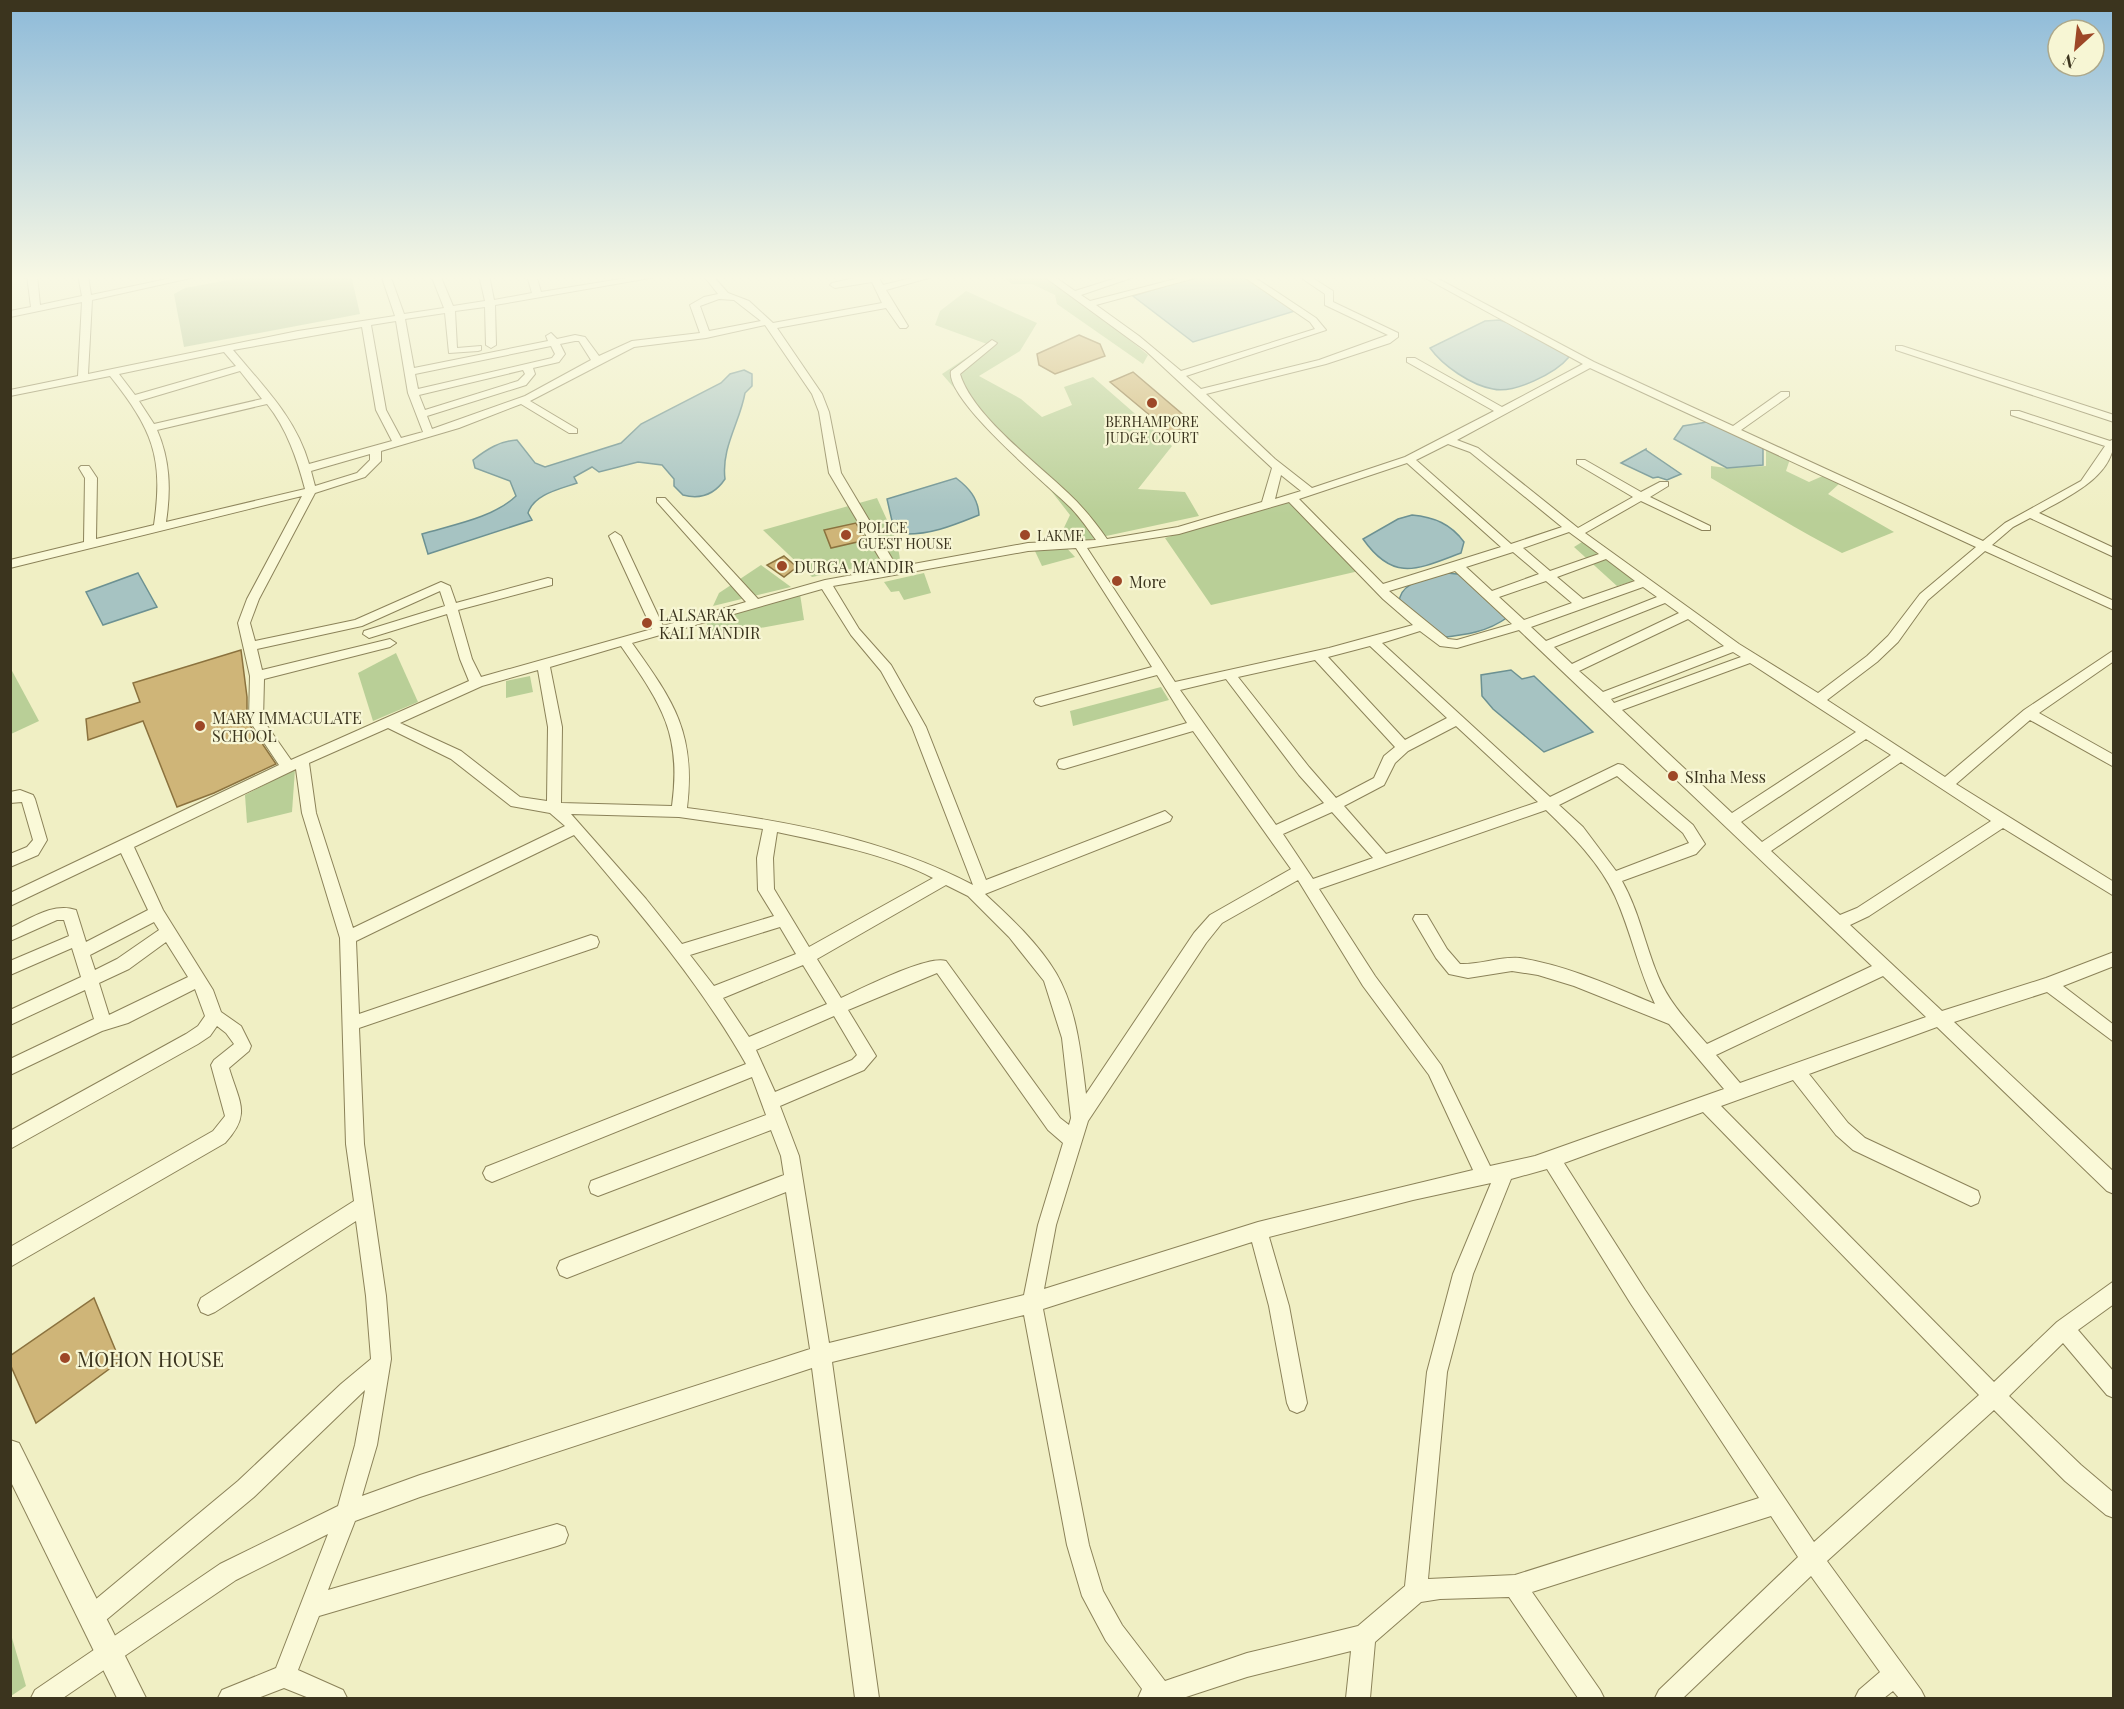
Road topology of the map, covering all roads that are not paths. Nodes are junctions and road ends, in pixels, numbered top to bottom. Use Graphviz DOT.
graph roads {
  1 [pos="84,355"];
  2 [pos="198,355"];
  3 [pos="231,355"];
  4 [pos="371,355"];
  5 [pos="408,355"];
  6 [pos="493,355"];
  7 [pos="560,355"];
  8 [pos="593,355"];
  9 [pos="608,355"];
  10 [pos="790,355"];
  11 [pos="978,355"];
  12 [pos="1152,355"];
  13 [pos="1243,355"];
  14 [pos="1344,355"];
  15 [pos="1573,355"];
  16 [pos="1919,355"];
  17 [pos="1411,360"];
  18 [pos="597,361"];
  19 [pos="1590,364"];
  20 [pos="527,367"];
  21 [pos="241,368"];
  22 [pos="112,372"];
  23 [pos="410,372"];
  24 [pos="1178,375"];
  25 [pos="83,378"];
  26 [pos="10,393"];
  27 [pos="413,393"];
  28 [pos="1197,393"];
  29 [pos="1785,394"];
  30 [pos="134,399"];
  31 [pos="271,400"];
  32 [pos="523,401"];
  33 [pos="1504,412"];
  34 [pos="2015,413"];
  35 [pos="421,414"];
  36 [pos="2114,420"];
  37 [pos="150,428"];
  38 [pos="573,431"];
  39 [pos="1733,431"];
  40 [pos="428,432"];
  41 [pos="1462,434"];
  42 [pos="1448,440"];
  43 [pos="398,442"];
  44 [pos="2113,443"];
  45 [pos="375,448"];
  46 [pos="1474,450"];
  47 [pos="1409,459"];
  48 [pos="1581,462"];
  49 [pos="85,468"];
  50 [pos="305,469"];
  51 [pos="1277,469"];
  52 [pos="1664,484"];
  53 [pos="311,491"];
  54 [pos="1310,492"];
  55 [pos="1291,497"];
  56 [pos="1641,497"];
  57 [pos="661,500"];
  58 [pos="1268,502"];
  59 [pos="2029,513"];
  60 [pos="160,527"];
  61 [pos="1706,528"];
  62 [pos="1574,530"];
  63 [pos="615,536"];
  64 [pos="1104,543"];
  65 [pos="90,544"];
  66 [pos="1079,544"];
  67 [pos="1987,546"];
  68 [pos="1512,548"];
  69 [pos="2114,553"];
  70 [pos="1607,555"];
  71 [pos="10,564"];
  72 [pos="1457,566"];
  73 [pos="893,572"];
  74 [pos="1547,575"];
  75 [pos="548,582"];
  76 [pos="1644,582"];
  77 [pos="825,584"];
  78 [pos="1381,589"];
  79 [pos="1490,596"];
  80 [pos="1666,598"];
  81 [pos="755,604"];
  82 [pos="1582,605"];
  83 [pos="2114,606"];
  84 [pos="451,608"];
  85 [pos="1688,614"];
  86 [pos="1422,626"];
  87 [pos="1523,626"];
  88 [pos="659,631"];
  89 [pos="369,634"];
  90 [pos="624,641"];
  91 [pos="390,643"];
  92 [pos="1374,643"];
  93 [pos="251,646"];
  94 [pos="1545,646"];
  95 [pos="1734,647"];
  96 [pos="2114,654"];
  97 [pos="1319,656"];
  98 [pos="1752,658"];
  99 [pos="543,664"];
  100 [pos="1161,669"];
  101 [pos="1570,670"];
  102 [pos="1228,673"];
  103 [pos="257,676"];
  104 [pos="477,683"];
  105 [pos="1171,687"];
  106 [pos="1601,698"];
  107 [pos="1041,700"];
  108 [pos="1818,700"];
  109 [pos="1611,709"];
  110 [pos="2029,713"];
  111 [pos="1456,720"];
  112 [pos="389,723"];
  113 [pos="1196,726"];
  114 [pos="1866,732"];
  115 [pos="1403,747"];
  116 [pos="1901,755"];
  117 [pos="2114,762"];
  118 [pos="295,764"];
  119 [pos="1064,764"];
  120 [pos="1946,785"];
  121 [pos="10,798"];
  122 [pos="1549,804"];
  123 [pos="1334,805"];
  124 [pos="554,808"];
  125 [pos="679,812"];
  126 [pos="1165,817"];
  127 [pos="1731,821"];
  128 [pos="2002,821"];
  129 [pos="771,825"];
  130 [pos="576,827"];
  131 [pos="1274,832"];
  132 [pos="126,848"];
  133 [pos="1761,850"];
  134 [pos="1383,860"];
  135 [pos="10,861"];
  136 [pos="1299,872"];
  137 [pos="946,878"];
  138 [pos="1613,878"];
  139 [pos="1310,886"];
  140 [pos="2114,890"];
  141 [pos="978,891"];
  142 [pos="10,900"];
  143 [pos="157,913"];
  144 [pos="783,920"];
  145 [pos="1421,920"];
  146 [pos="1838,923"];
  147 [pos="169,932"];
  148 [pos="10,935"];
  149 [pos="348,938"];
  150 [pos="591,942"];
  151 [pos="80,945"];
  152 [pos="679,952"];
  153 [pos="806,957"];
  154 [pos="2114,959"];
  155 [pos="1885,967"];
  156 [pos="10,968"];
  157 [pos="91,980"];
  158 [pos="198,980"];
  159 [pos="2049,984"];
  160 [pos="711,995"];
  161 [pos="838,1008"];
  162 [pos="214,1017"];
  163 [pos="10,1018"];
  164 [pos="1674,1018"];
  165 [pos="1940,1019"];
  166 [pos="103,1023"];
  167 [pos="350,1024"];
  168 [pos="2114,1035"];
  169 [pos="746,1047"];
  170 [pos="1704,1053"];
  171 [pos="757,1067"];
  172 [pos="10,1068"];
  173 [pos="1797,1071"];
  174 [pos="1737,1092"];
  175 [pos="772,1101"];
  176 [pos="1706,1103"];
  177 [pos="1080,1118"];
  178 [pos="778,1119"];
  179 [pos="1072,1139"];
  180 [pos="10,1141"];
  181 [pos="1551,1159"];
  182 [pos="492,1173"];
  183 [pos="1495,1173"];
  184 [pos="794,1180"];
  185 [pos="2114,1185"];
  186 [pos="598,1187"];
  187 [pos="1971,1197"];
  188 [pos="364,1205"];
  189 [pos="1258,1231"];
  190 [pos="10,1258"];
  191 [pos="567,1268"];
  192 [pos="2114,1291"];
  193 [pos="1032,1304"];
  194 [pos="208,1305"];
  195 [pos="2064,1329"];
  196 [pos="821,1355"];
  197 [pos="380,1366"];
  198 [pos="2114,1388"];
  199 [pos="1994,1396"];
  200 [pos="1296,1403"];
  201 [pos="10,1452"];
  202 [pos="1775,1504"];
  203 [pos="2114,1507"];
  204 [pos="346,1513"];
  205 [pos="557,1535"];
  206 [pos="1812,1559"];
  207 [pos="1515,1586"];
  208 [pos="1416,1592"];
  209 [pos="310,1607"];
  210 [pos="92,1617"];
  211 [pos="1364,1636"];
  212 [pos="109,1652"];
  213 [pos="1895,1674"];
  214 [pos="284,1676"];
  215 [pos="1158,1697"];
  216 [pos="43,1698"];
  217 [pos="132,1698"];
  218 [pos="230,1698"];
  219 [pos="334,1698"];
  220 [pos="867,1698"];
  221 [pos="1358,1698"];
  222 [pos="1592,1698"];
  223 [pos="1667,1698"];
  224 [pos="1867,1698"];
  225 [pos="1913,1698"];
  1 -- 25 [label="street"];
  2 -- 22 [label="street"];
  3 -- 21 [label="street"];
  4 -- 43 [label="street"];
  5 -- 23 [label="street"];
  6 -- 23 [label="street"];
  7 -- 20 [label="street"];
  8 -- 18 [label="street"];
  9 -- 18 [label="street"];
  10 -- 73 [label="street"];
  11 -- 64 [label="street"];
  12 -- 24 [label="street"];
  13 -- 24 [label="street"];
  14 -- 28 [label="street"];
  15 -- 19 [label="street"];
  16 -- 36 [label="street"];
  17 -- 33 [label="street"];
  18 -- 32 [label="street"];
  19 -- 33 [label="street"];
  19 -- 39 [label="street"];
  20 -- 27 [label="street"];
  20 -- 35 [label="street"];
  21 -- 30 [label="street"];
  21 -- 31 [label="street"];
  22 -- 25 [label="street"];
  22 -- 30 [label="street"];
  23 -- 27 [label="street"];
  24 -- 28 [label="street"];
  25 -- 26 [label="street"];
  27 -- 35 [label="street"];
  28 -- 51 [label="street"];
  29 -- 39 [label="street"];
  30 -- 37 [label="street"];
  31 -- 37 [label="street"];
  31 -- 50 [label="street"];
  32 -- 38 [label="street"];
  32 -- 40 [label="street"];
  33 -- 41 [label="street"];
  34 -- 44 [label="street"];
  35 -- 40 [label="street"];
  37 -- 60 [label="street"];
  39 -- 67 [label="street"];
  40 -- 43 [label="street"];
  41 -- 42 [label="street"];
  41 -- 46 [label="street"];
  42 -- 46 [label="street"];
  42 -- 47 [label="street"];
  43 -- 45 [label="street"];
  44 -- 59 [label="street"];
  45 -- 50 [label="street"];
  45 -- 53 [label="street"];
  46 -- 62 [label="street"];
  47 -- 54 [label="street"];
  47 -- 68 [label="street"];
  48 -- 56 [label="street"];
  49 -- 65 [label="street"];
  50 -- 53 [label="street"];
  51 -- 54 [label="street"];
  51 -- 58 [label="street"];
  52 -- 56 [label="street"];
  53 -- 60 [label="street"];
  53 -- 93 [label="street"];
  54 -- 55 [label="street"];
  55 -- 58 [label="street"];
  55 -- 78 [label="street"];
  56 -- 61 [label="street"];
  56 -- 62 [label="street"];
  57 -- 81 [label="street"];
  58 -- 64 [label="street"];
  59 -- 67 [label="street"];
  59 -- 69 [label="street"];
  60 -- 65 [label="street"];
  62 -- 68 [label="street"];
  62 -- 70 [label="street"];
  63 -- 88 [label="street"];
  64 -- 66 [label="street"];
  65 -- 71 [label="street"];
  66 -- 73 [label="street"];
  66 -- 100 [label="street"];
  67 -- 83 [label="street"];
  67 -- 108 [label="street"];
  68 -- 72 [label="street"];
  68 -- 74 [label="street"];
  70 -- 74 [label="street"];
  70 -- 76 [label="street"];
  72 -- 78 [label="street"];
  72 -- 79 [label="street"];
  73 -- 77 [label="street"];
  74 -- 79 [label="street"];
  74 -- 82 [label="street"];
  75 -- 84 [label="street"];
  76 -- 80 [label="street"];
  76 -- 82 [label="street"];
  77 -- 81 [label="street"];
  77 -- 141 [label="street"];
  78 -- 86 [label="street"];
  79 -- 87 [label="street"];
  80 -- 85 [label="street"];
  80 -- 94 [label="street"];
  81 -- 88 [label="street"];
  82 -- 87 [label="street"];
  84 -- 89 [label="street"];
  84 -- 93 [label="street"];
  84 -- 104 [label="street"];
  85 -- 95 [label="street"];
  85 -- 101 [label="street"];
  86 -- 87 [label="street"];
  86 -- 92 [label="street"];
  87 -- 94 [label="street"];
  88 -- 90 [label="street"];
  90 -- 99 [label="street"];
  90 -- 125 [label="street"];
  91 -- 103 [label="street"];
  92 -- 97 [label="street"];
  92 -- 111 [label="street"];
  93 -- 103 [label="street"];
  94 -- 101 [label="street"];
  95 -- 98 [label="street"];
  95 -- 106 [label="street"];
  96 -- 110 [label="street"];
  97 -- 102 [label="street"];
  97 -- 115 [label="street"];
  98 -- 108 [label="street"];
  98 -- 109 [label="street"];
  99 -- 104 [label="street"];
  99 -- 124 [label="street"];
  100 -- 105 [label="street"];
  100 -- 107 [label="street"];
  101 -- 106 [label="street"];
  102 -- 105 [label="street"];
  102 -- 123 [label="street"];
  103 -- 118 [label="street"];
  104 -- 112 [label="street"];
  105 -- 113 [label="street"];
  106 -- 109 [label="street"];
  108 -- 114 [label="street"];
  109 -- 127 [label="street"];
  110 -- 117 [label="street"];
  110 -- 120 [label="street"];
  111 -- 115 [label="street"];
  111 -- 122 [label="street"];
  112 -- 118 [label="street"];
  112 -- 124 [label="street"];
  113 -- 119 [label="street"];
  113 -- 131 [label="street"];
  114 -- 116 [label="street"];
  114 -- 127 [label="street"];
  115 -- 123 [label="street"];
  116 -- 120 [label="street"];
  116 -- 133 [label="street"];
  118 -- 132 [label="street"];
  118 -- 149 [label="street"];
  120 -- 128 [label="street"];
  121 -- 135 [label="street"];
  122 -- 134 [label="street"];
  122 -- 138 [label="street"];
  122 -- 138 [label="street"];
  123 -- 131 [label="street"];
  123 -- 134 [label="street"];
  124 -- 125 [label="street"];
  124 -- 130 [label="street"];
  125 -- 129 [label="street"];
  126 -- 141 [label="street"];
  127 -- 133 [label="street"];
  128 -- 140 [label="street"];
  128 -- 146 [label="street"];
  129 -- 137 [label="street"];
  129 -- 144 [label="street"];
  130 -- 149 [label="street"];
  130 -- 152 [label="street"];
  131 -- 136 [label="street"];
  132 -- 142 [label="street"];
  132 -- 143 [label="street"];
  133 -- 146 [label="street"];
  134 -- 139 [label="street"];
  136 -- 139 [label="street"];
  136 -- 177 [label="street"];
  137 -- 141 [label="street"];
  137 -- 153 [label="street"];
  138 -- 164 [label="street"];
  139 -- 183 [label="street"];
  141 -- 177 [label="street"];
  143 -- 147 [label="street"];
  143 -- 151 [label="street"];
  144 -- 152 [label="street"];
  144 -- 153 [label="street"];
  145 -- 164 [label="street"];
  146 -- 155 [label="street"];
  147 -- 157 [label="street"];
  147 -- 158 [label="street"];
  148 -- 151 [label="street"];
  149 -- 167 [label="street"];
  150 -- 167 [label="street"];
  151 -- 156 [label="street"];
  151 -- 157 [label="street"];
  152 -- 160 [label="street"];
  153 -- 160 [label="street"];
  153 -- 161 [label="street"];
  154 -- 159 [label="street"];
  155 -- 165 [label="street"];
  155 -- 170 [label="street"];
  157 -- 163 [label="street"];
  157 -- 166 [label="street"];
  158 -- 162 [label="street"];
  158 -- 166 [label="street"];
  159 -- 165 [label="street"];
  159 -- 168 [label="street"];
  160 -- 169 [label="street"];
  161 -- 169 [label="street"];
  161 -- 175 [label="street"];
  161 -- 179 [label="street"];
  162 -- 180 [label="street"];
  162 -- 190 [label="street"];
  164 -- 170 [label="street"];
  165 -- 173 [label="street"];
  165 -- 185 [label="street"];
  166 -- 172 [label="street"];
  167 -- 188 [label="street"];
  169 -- 171 [label="street"];
  170 -- 174 [label="street"];
  171 -- 175 [label="street"];
  171 -- 182 [label="street"];
  173 -- 174 [label="street"];
  173 -- 187 [label="street"];
  174 -- 176 [label="street"];
  175 -- 178 [label="street"];
  176 -- 181 [label="street"];
  176 -- 199 [label="street"];
  177 -- 179 [label="street"];
  178 -- 184 [label="street"];
  178 -- 186 [label="street"];
  179 -- 193 [label="street"];
  181 -- 183 [label="street"];
  181 -- 202 [label="street"];
  183 -- 189 [label="street"];
  183 -- 208 [label="street"];
  184 -- 191 [label="street"];
  184 -- 196 [label="street"];
  188 -- 194 [label="street"];
  188 -- 197 [label="street"];
  189 -- 193 [label="street"];
  189 -- 200 [label="street"];
  192 -- 195 [label="street"];
  193 -- 196 [label="street"];
  193 -- 215 [label="street"];
  195 -- 198 [label="street"];
  195 -- 199 [label="street"];
  196 -- 204 [label="street"];
  196 -- 220 [label="street"];
  197 -- 204 [label="street"];
  197 -- 210 [label="street"];
  199 -- 203 [label="street"];
  199 -- 206 [label="street"];
  201 -- 210 [label="street"];
  202 -- 206 [label="street"];
  202 -- 207 [label="street"];
  204 -- 209 [label="street"];
  204 -- 212 [label="street"];
  205 -- 209 [label="street"];
  206 -- 213 [label="street"];
  206 -- 223 [label="street"];
  207 -- 208 [label="street"];
  207 -- 222 [label="street"];
  208 -- 211 [label="street"];
  209 -- 214 [label="street"];
  210 -- 212 [label="street"];
  211 -- 215 [label="street"];
  211 -- 221 [label="street"];
  212 -- 216 [label="street"];
  212 -- 217 [label="street"];
  213 -- 224 [label="street"];
  213 -- 225 [label="street"];
  214 -- 218 [label="street"];
  214 -- 219 [label="street"];
}
